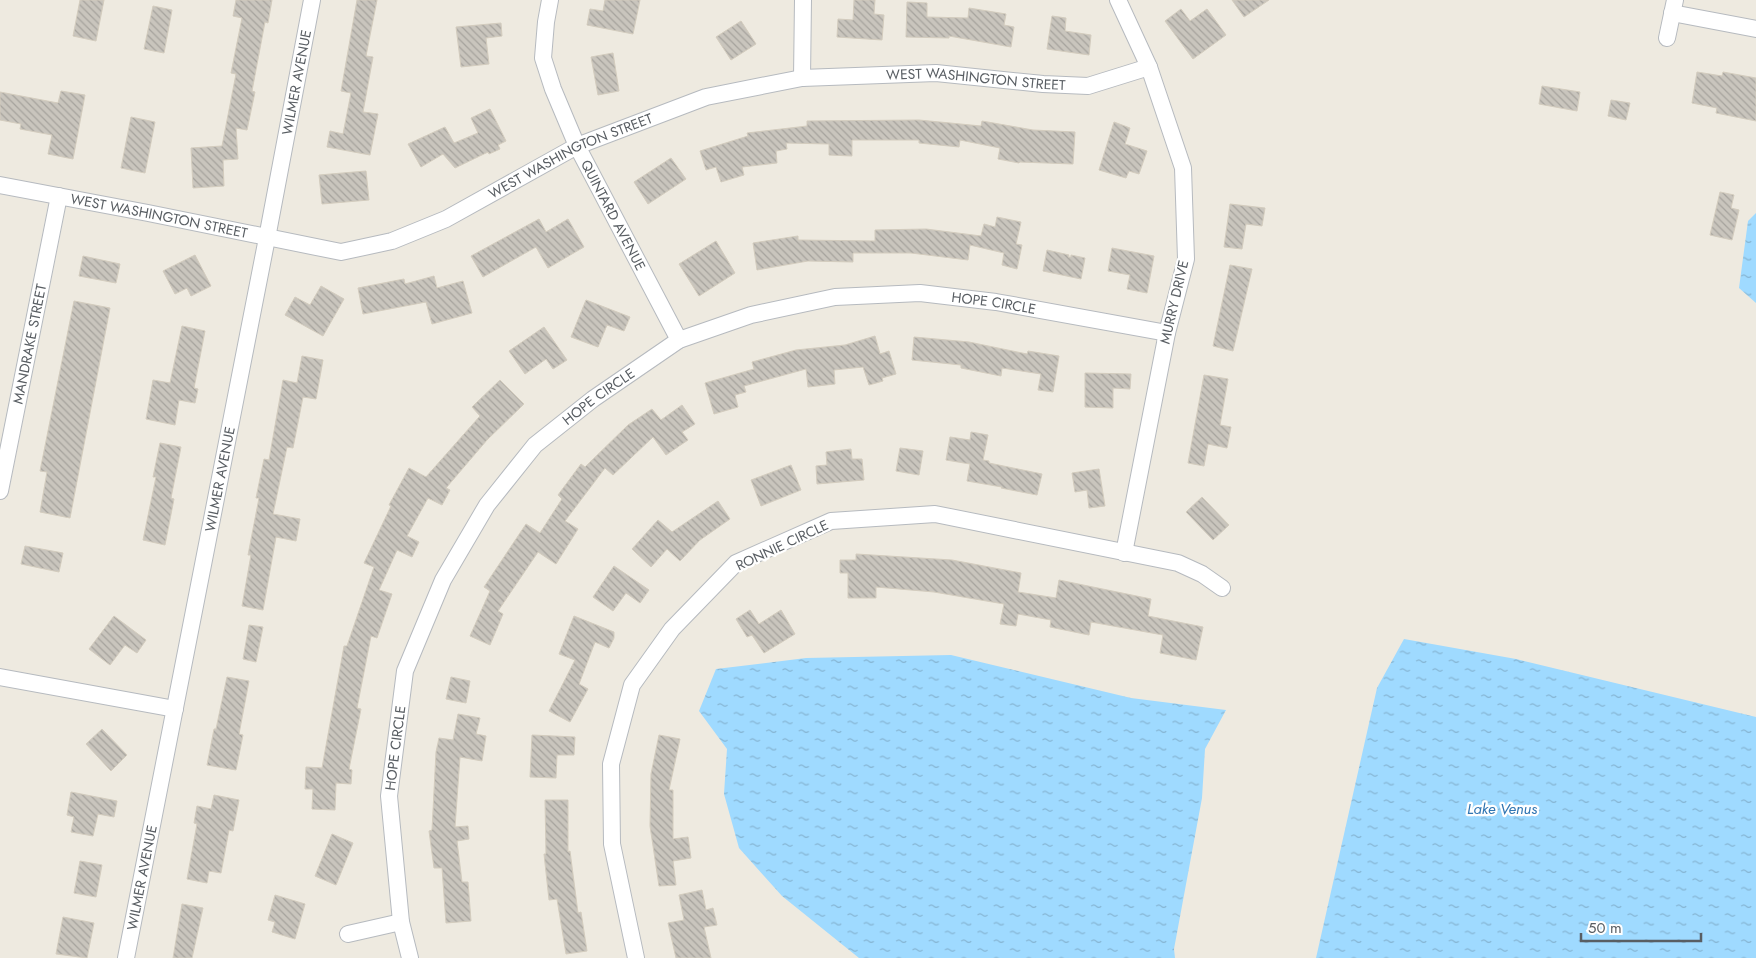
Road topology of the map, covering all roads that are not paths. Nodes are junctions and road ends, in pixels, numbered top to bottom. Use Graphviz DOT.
graph roads {
  1 [pos="312,0"];
  2 [pos="550,0"];
  3 [pos="803,0"];
  4 [pos="1118,0"];
  5 [pos="1673,7"];
  6 [pos="1756,29"];
  7 [pos="1667,38"];
  8 [pos="1149,68"];
  9 [pos="802,78"];
  10 [pos="577,146"];
  11 [pos="0,185"];
  12 [pos="59,196"];
  13 [pos="267,238"];
  14 [pos="1167,332"];
  15 [pos="679,340"];
  16 [pos="0,491"];
  17 [pos="1124,553"];
  18 [pos="1222,588"];
  19 [pos="0,677"];
  20 [pos="175,710"];
  21 [pos="401,922"];
  22 [pos="348,934"];
  23 [pos="126,958"];
  24 [pos="410,958"];
  25 [pos="636,958"];
  1 -- 13 [label="street, WILMER AVENUE"];
  2 -- 10 [label="street, QUINTARD AVENUE"];
  3 -- 9 [label="street"];
  4 -- 8 [label="street, MURRY DRIVE"];
  5 -- 6 [label="street"];
  5 -- 7 [label="street"];
  8 -- 9 [label="street, WEST WASHINGTON STREET"];
  8 -- 14 [label="street, MURRY DRIVE"];
  9 -- 10 [label="street, WEST WASHINGTON STREET"];
  10 -- 13 [label="street, WEST WASHINGTON STREET"];
  10 -- 15 [label="street, QUINTARD AVENUE"];
  11 -- 12 [label="street, WEST WASHINGTON STREET"];
  12 -- 13 [label="street, WEST WASHINGTON STREET"];
  12 -- 16 [label="street, MANDRAKE STREET"];
  13 -- 20 [label="street, WILMER AVENUE"];
  14 -- 15 [label="street, HOPE CIRCLE"];
  14 -- 17 [label="street, MURRY DRIVE"];
  15 -- 21 [label="street, HOPE CIRCLE"];
  17 -- 18 [label="street, RONNIE CIRCLE"];
  17 -- 25 [label="street, RONNIE CIRCLE"];
  19 -- 20 [label="street"];
  20 -- 23 [label="street, WILMER AVENUE"];
  21 -- 22 [label="street"];
  21 -- 24 [label="street, HOPE CIRCLE"];
}
